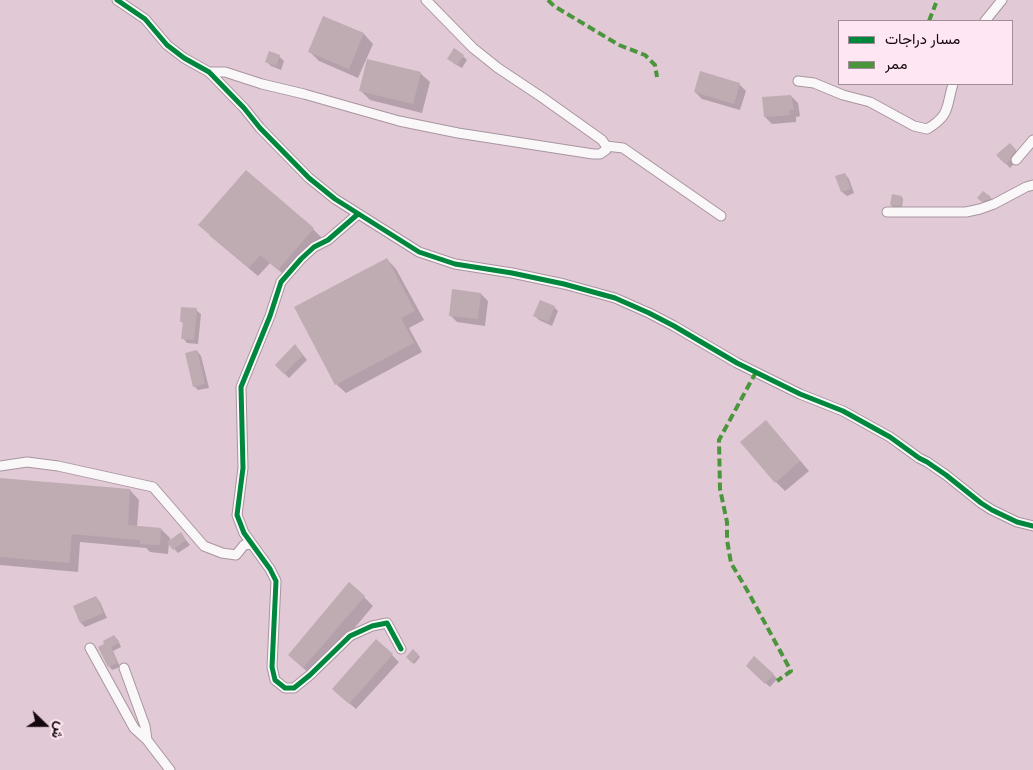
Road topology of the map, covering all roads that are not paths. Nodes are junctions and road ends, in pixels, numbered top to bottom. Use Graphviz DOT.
graph roads {
  1 [pos="117,0"];
  2 [pos="426,0"];
  3 [pos="1002,0"];
  4 [pos="986,20"];
  5 [pos="209,72"];
  6 [pos="798,81"];
  7 [pos="953,85"];
  8 [pos="1033,140"];
  9 [pos="606,146"];
  10 [pos="1016,160"];
  11 [pos="1033,185"];
  12 [pos="887,212"];
  13 [pos="358,214"];
  14 [pos="721,216"];
  15 [pos="0,466"];
  16 [pos="1033,526"];
  17 [pos="252,544"];
  18 [pos="90,648"];
  19 [pos="401,649"];
  20 [pos="124,668"];
  21 [pos="147,740"];
  22 [pos="170,770"];
  1 -- 5 [label="street"];
  2 -- 9 [label="street"];
  3 -- 4 [label="street"];
  5 -- 9 [label="street"];
  5 -- 13 [label="street"];
  6 -- 7 [label="street"];
  8 -- 10 [label="street"];
  9 -- 14 [label="street"];
  11 -- 12 [label="street"];
  13 -- 16 [label="street"];
  13 -- 17 [label="street"];
  15 -- 17 [label="street"];
  17 -- 19 [label="street"];
  18 -- 21 [label="street"];
  20 -- 21 [label="street"];
  21 -- 22 [label="street"];
}
